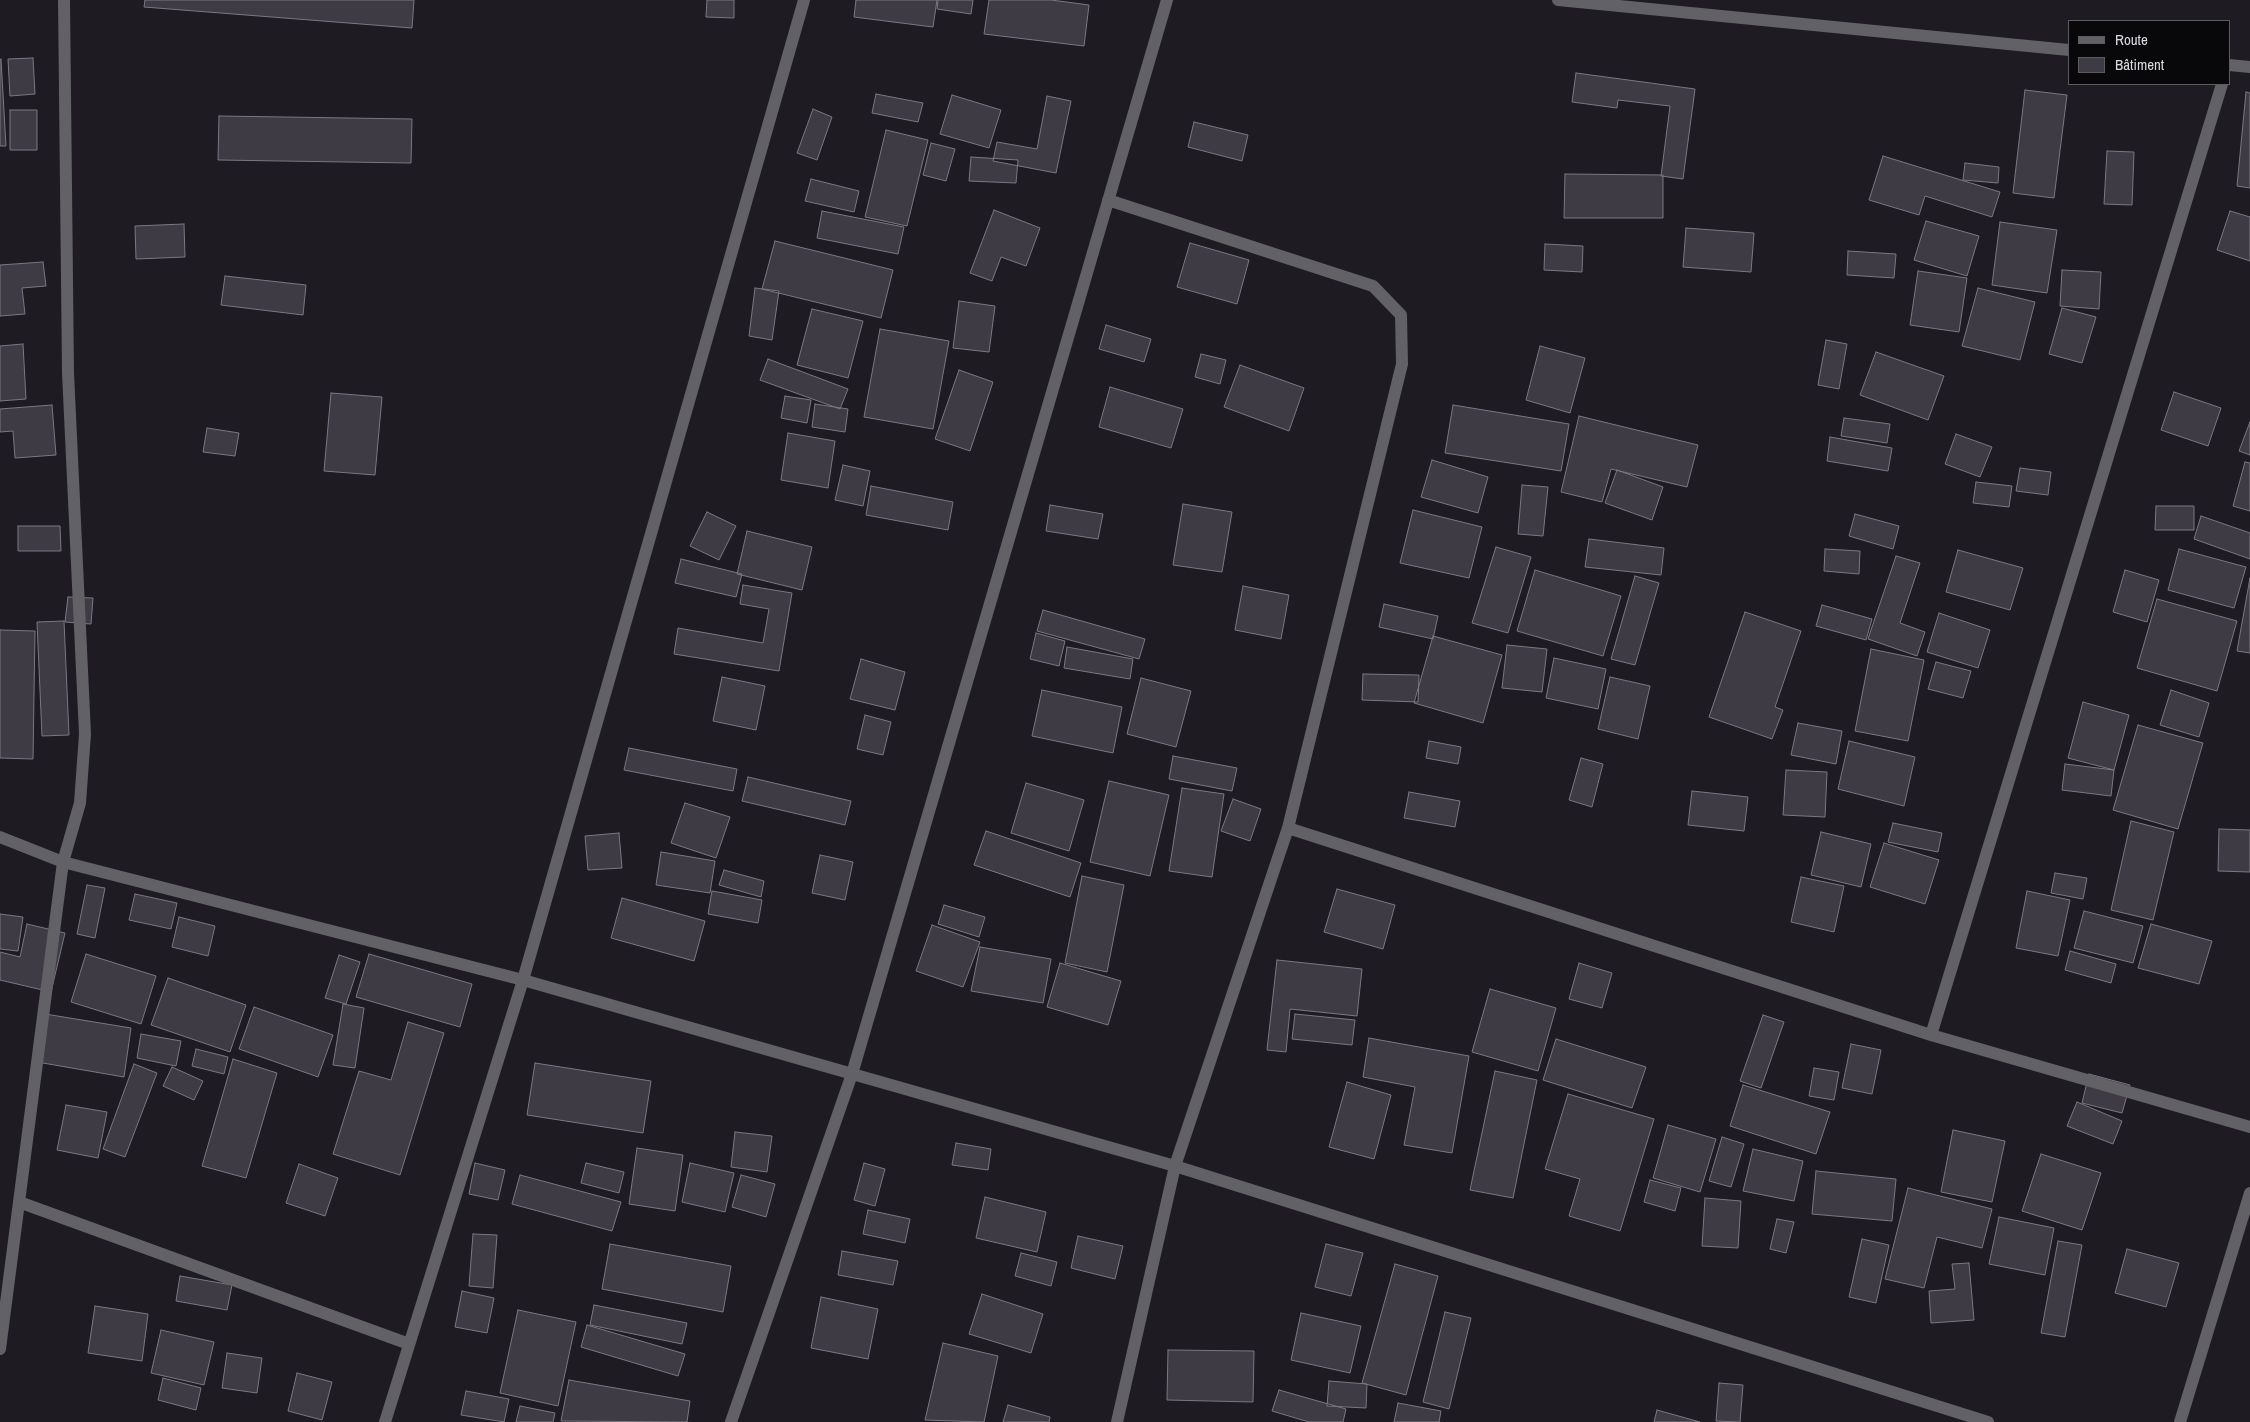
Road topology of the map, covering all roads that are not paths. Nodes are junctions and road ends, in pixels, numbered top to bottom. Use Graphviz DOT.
graph roads {
  1 [pos="64,0"];
  2 [pos="804,0"];
  3 [pos="1167,0"];
  4 [pos="1558,0"];
  5 [pos="2068,50"];
  6 [pos="2230,65"];
  7 [pos="2250,68"];
  8 [pos="2222,85"];
  9 [pos="1108,200"];
  10 [pos="1288,828"];
  11 [pos="0,837"];
  12 [pos="64,862"];
  13 [pos="523,980"];
  14 [pos="1931,1035"];
  15 [pos="852,1074"];
  16 [pos="2250,1126"];
  17 [pos="1176,1166"];
  18 [pos="2250,1193"];
  19 [pos="19,1202"];
  20 [pos="409,1344"];
  21 [pos="0,1348"];
  22 [pos="385,1422"];
  23 [pos="731,1422"];
  24 [pos="1117,1422"];
  25 [pos="1988,1422"];
  26 [pos="2180,1422"];
  1 -- 12 [label="street"];
  2 -- 13 [label="street"];
  3 -- 9 [label="street"];
  4 -- 5 [label="street"];
  6 -- 7 [label="street"];
  8 -- 14 [label="street"];
  9 -- 10 [label="street"];
  9 -- 15 [label="street"];
  10 -- 14 [label="street"];
  10 -- 17 [label="street"];
  11 -- 12 [label="street"];
  12 -- 13 [label="street"];
  12 -- 19 [label="street"];
  13 -- 15 [label="street"];
  13 -- 20 [label="street"];
  14 -- 16 [label="street"];
  15 -- 17 [label="street"];
  15 -- 23 [label="street"];
  17 -- 24 [label="street"];
  17 -- 25 [label="street"];
  18 -- 26 [label="street"];
  19 -- 20 [label="street"];
  19 -- 21 [label="street"];
  20 -- 22 [label="street"];
}
